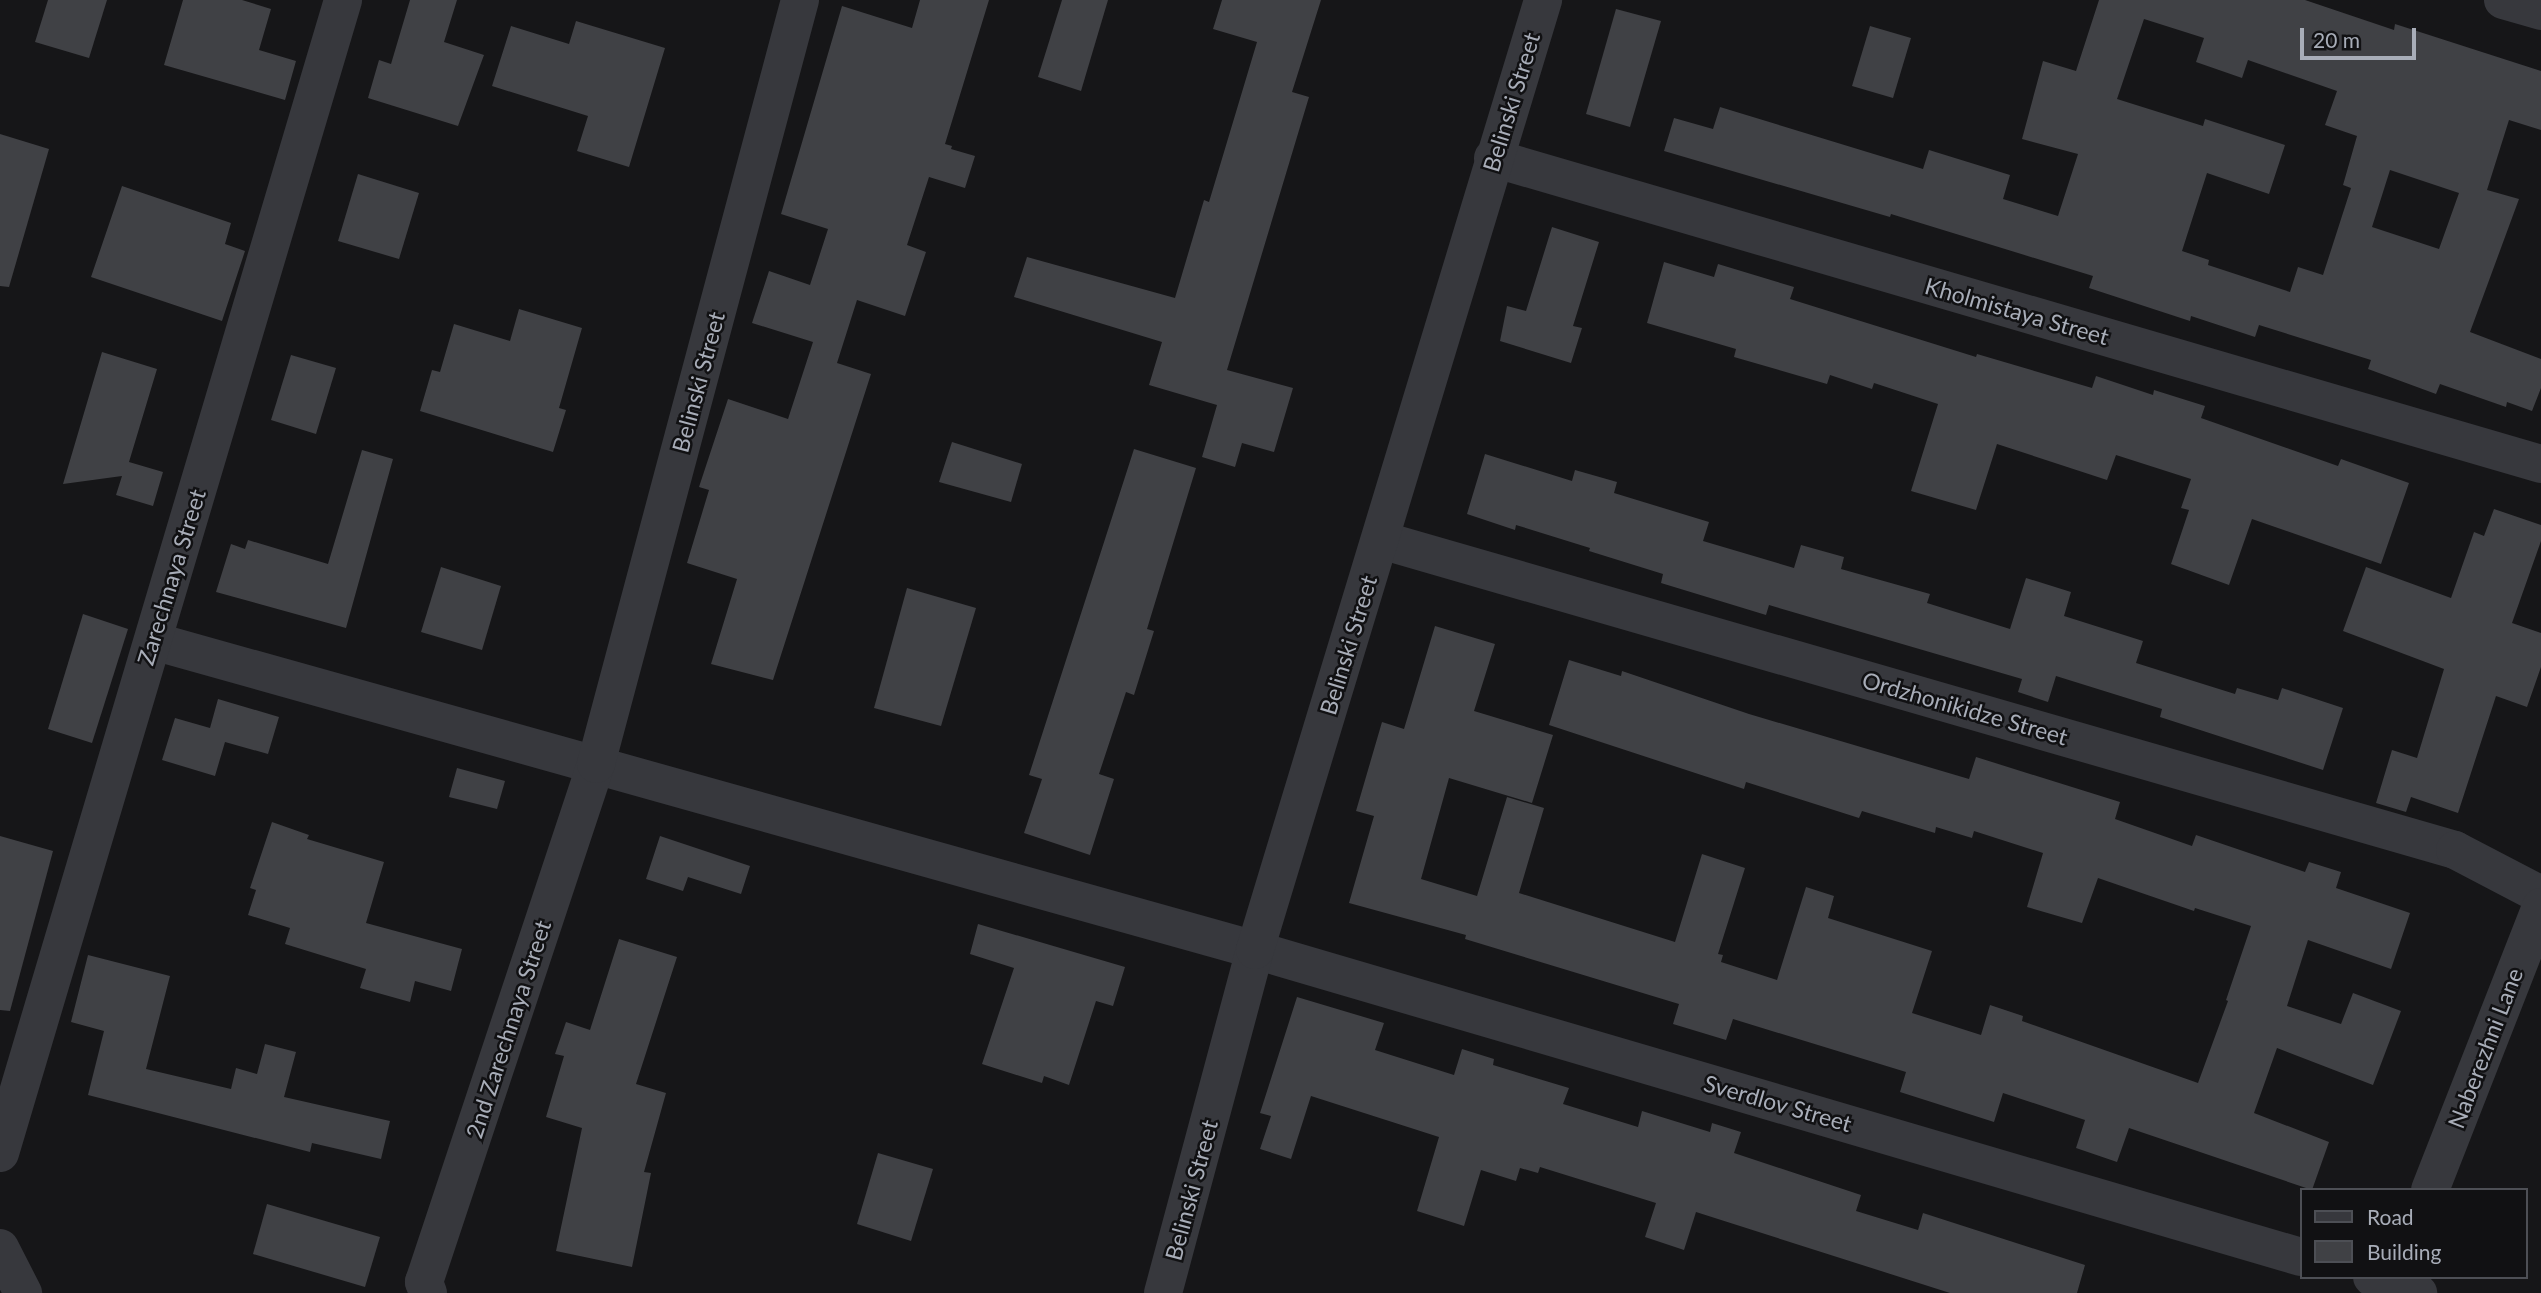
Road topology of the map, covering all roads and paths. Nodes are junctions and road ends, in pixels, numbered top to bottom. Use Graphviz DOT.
graph roads {
  1 [pos="343,0"];
  2 [pos="800,0"];
  3 [pos="1543,0"];
  4 [pos="2504,0"];
  5 [pos="2541,11"];
  6 [pos="1493,158"];
  7 [pos="2541,464"];
  8 [pos="1381,540"];
  9 [pos="153,641"];
  10 [pos="596,764"];
  11 [pos="2541,895"];
  12 [pos="2541,907"];
  13 [pos="1255,950"];
  14 [pos="0,1153"];
  15 [pos="2431,1188"];
  16 [pos="0,1248"];
  17 [pos="2300,1257"];
  18 [pos="23,1293"];
  19 [pos="428,1293"];
  20 [pos="1163,1293"];
  1 -- 9 [label="street, Zarechnaya Street"];
  2 -- 10 [label="street, Belinski Street"];
  3 -- 6 [label="street, Belinski Street"];
  4 -- 5 [label="street"];
  6 -- 7 [label="street, Kholmistaya Street"];
  6 -- 8 [label="street, Belinski Street"];
  8 -- 11 [label="street, Ordzhonikidze Street"];
  8 -- 13 [label="street, Belinski Street"];
  9 -- 10 [label="street, Sverdlov Street"];
  9 -- 14 [label="street, Zarechnaya Street"];
  10 -- 13 [label="street, Sverdlov Street"];
  10 -- 19 [label="street, 2nd Zarechnaya Street"];
  12 -- 15 [label="street, Naberezhni Lane"];
  13 -- 17 [label="street, Sverdlov Street"];
  13 -- 20 [label="street, Belinski Street"];
  16 -- 18 [label="street"];
}
